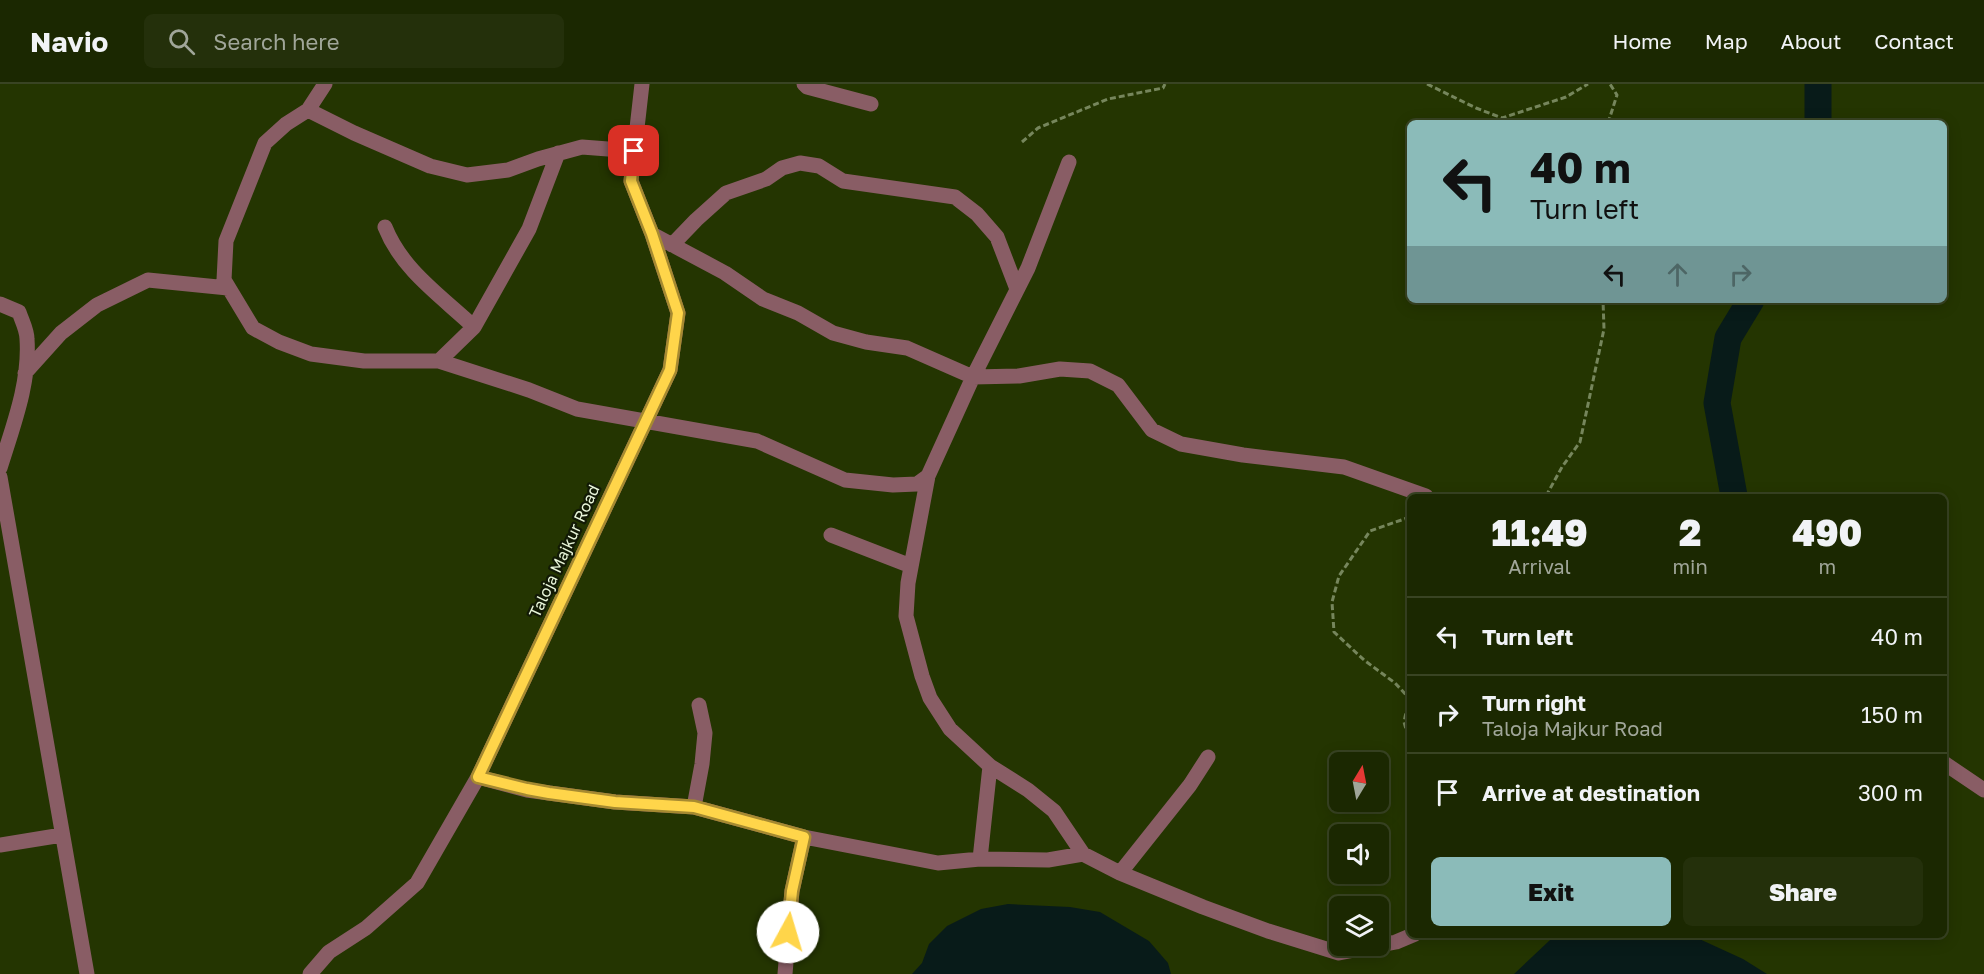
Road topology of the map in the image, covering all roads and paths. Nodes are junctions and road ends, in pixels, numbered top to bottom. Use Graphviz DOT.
graph roads {
  1 [pos="325,84"];
  2 [pos="642,84"];
  3 [pos="804,84"];
  4 [pos="1165,84"];
  5 [pos="1427,84"];
  6 [pos="1588,84"];
  7 [pos="1610,84"];
  8 [pos="871,104"];
  9 [pos="308,110"];
  10 [pos="1609,120"];
  11 [pos="1022,142"];
  12 [pos="634,151"];
  13 [pos="558,153"];
  14 [pos="1069,162"];
  15 [pos="385,227"];
  16 [pos="652,234"];
  17 [pos="672,245"];
  18 [pos="228,288"];
  19 [pos="1017,289"];
  20 [pos="1604,303"];
  21 [pos="0,304"];
  22 [pos="474,327"];
  23 [pos="439,361"];
  24 [pos="25,373"];
  25 [pos="973,377"];
  26 [pos="646,420"];
  27 [pos="0,468"];
  28 [pos="928,476"];
  29 [pos="0,477"];
  30 [pos="1421,494"];
  31 [pos="1547,494"];
  32 [pos="1407,518"];
  33 [pos="831,535"];
  34 [pos="911,566"];
  35 [pos="1407,696"];
  36 [pos="699,705"];
  37 [pos="1407,708"];
  38 [pos="1407,732"];
  39 [pos="1208,757"];
  40 [pos="1947,765"];
  41 [pos="990,766"];
  42 [pos="478,777"];
  43 [pos="1984,790"];
  44 [pos="694,807"];
  45 [pos="62,835"];
  46 [pos="804,837"];
  47 [pos="0,845"];
  48 [pos="1083,854"];
  49 [pos="980,859"];
  50 [pos="1120,873"];
  51 [pos="1407,937"];
  52 [pos="87,974"];
  53 [pos="310,974"];
  54 [pos="785,974"];
  1 -- 9 [label="street"];
  2 -- 12 [label="street, Taloja Majkur Road"];
  3 -- 8 [label="street"];
  4 -- 11 [label="path"];
  5 -- 6 [label="path"];
  7 -- 10 [label="path"];
  9 -- 13 [label="street"];
  9 -- 18 [label="street"];
  12 -- 13 [label="street"];
  12 -- 16 [label="street, Taloja Majkur Road"];
  13 -- 22 [label="street"];
  14 -- 19 [label="street"];
  15 -- 22 [label="street"];
  16 -- 17 [label="street"];
  16 -- 26 [label="street, Taloja Majkur Road"];
  17 -- 19 [label="street"];
  17 -- 25 [label="street"];
  18 -- 23 [label="street"];
  18 -- 24 [label="street"];
  19 -- 25 [label="street"];
  20 -- 31 [label="path"];
  21 -- 24 [label="street"];
  22 -- 23 [label="street"];
  23 -- 26 [label="street"];
  24 -- 27 [label="street"];
  25 -- 28 [label="street"];
  25 -- 30 [label="street"];
  26 -- 28 [label="street"];
  26 -- 42 [label="street, Taloja Majkur Road"];
  28 -- 34 [label="street"];
  29 -- 45 [label="street"];
  32 -- 35 [label="path"];
  33 -- 34 [label="street"];
  34 -- 41 [label="street"];
  36 -- 44 [label="street"];
  37 -- 38 [label="path"];
  39 -- 50 [label="street"];
  40 -- 43 [label="street"];
  41 -- 48 [label="street"];
  41 -- 49 [label="street"];
  42 -- 44 [label="street"];
  42 -- 53 [label="street, Taloja Majkur Road"];
  44 -- 46 [label="street"];
  45 -- 47 [label="street"];
  45 -- 52 [label="street"];
  46 -- 49 [label="street"];
  46 -- 54 [label="street"];
  48 -- 49 [label="street"];
  48 -- 50 [label="street"];
  50 -- 51 [label="street"];
}
